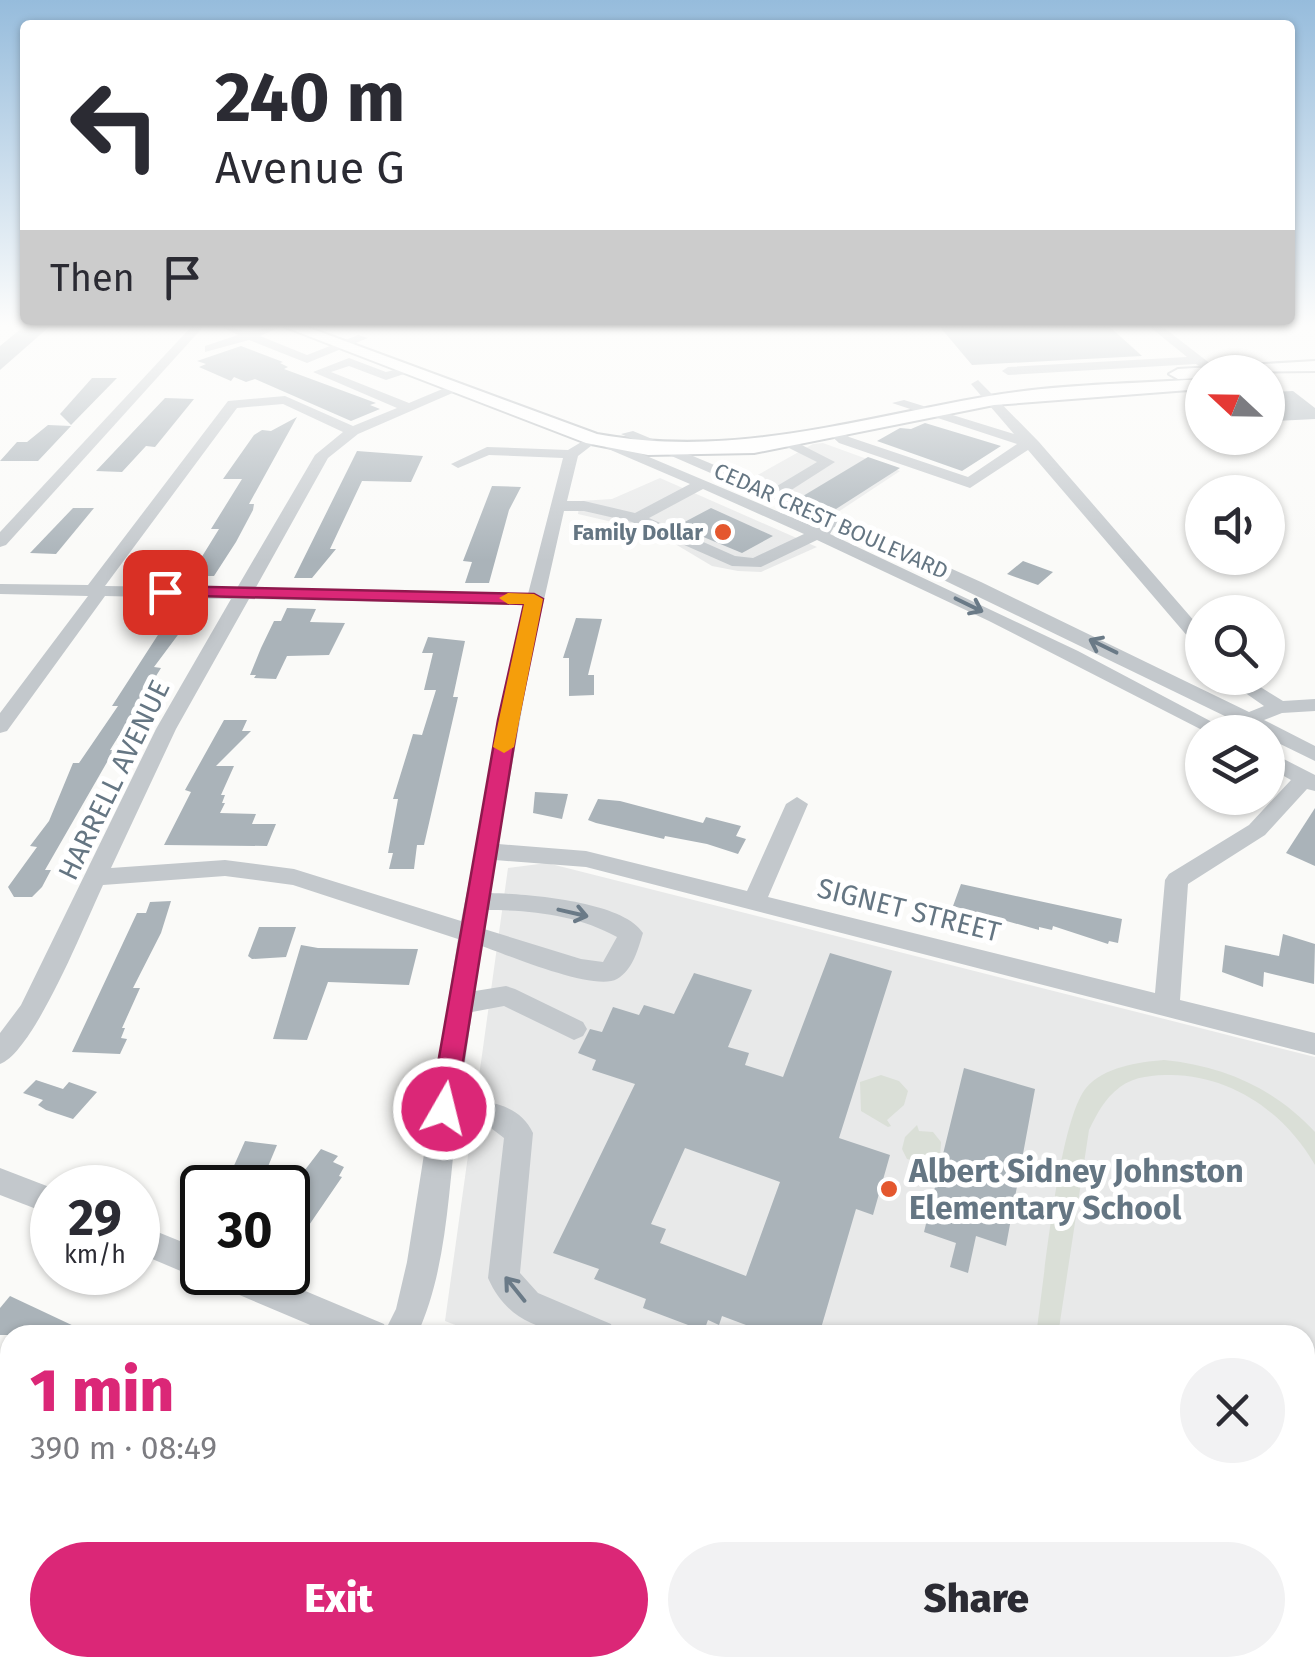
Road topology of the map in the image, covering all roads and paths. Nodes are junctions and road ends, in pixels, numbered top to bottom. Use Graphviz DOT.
graph roads {
  1 [pos="125,405"];
  2 [pos="231,405"];
  3 [pos="297,405"];
  4 [pos="401,405"];
  5 [pos="509,405"];
  6 [pos="534,405"];
  7 [pos="889,405"];
  8 [pos="905,405"];
  9 [pos="944,405"];
  10 [pos="996,405"];
  11 [pos="925,412"];
  12 [pos="354,431"];
  13 [pos="834,432"];
  14 [pos="610,439"];
  15 [pos="788,442"];
  16 [pos="1030,445"];
  17 [pos="754,448"];
  18 [pos="667,450"];
  19 [pos="571,454"];
  20 [pos="458,464"];
  21 [pos="733,476"];
  22 [pos="703,483"];
  23 [pos="776,494"];
  24 [pos="754,505"];
  25 [pos="557,506"];
  26 [pos="636,518"];
  27 [pos="838,523"];
  28 [pos="819,533"];
  29 [pos="0,542"];
  30 [pos="0,589"];
  31 [pos="97,590"];
  32 [pos="246,593"];
  33 [pos="534,599"];
  34 [pos="1185,623"];
  35 [pos="1185,672"];
  36 [pos="1159,673"];
  37 [pos="1259,695"];
  38 [pos="1315,704"];
  39 [pos="1279,708"];
  40 [pos="1190,715"];
  41 [pos="1239,715"];
  42 [pos="1261,715"];
  43 [pos="0,727"];
  44 [pos="1285,739"];
  45 [pos="1315,754"];
  46 [pos="1285,767"];
  47 [pos="1310,781"];
  48 [pos="797,804"];
  49 [pos="486,851"];
  50 [pos="96,877"];
  51 [pos="754,900"];
  52 [pos="476,902"];
  53 [pos="472,933"];
  54 [pos="460,1004"];
  55 [pos="1167,1006"];
  56 [pos="574,1029"];
  57 [pos="1315,1044"];
  58 [pos="0,1053"];
  59 [pos="444,1109"];
  60 [pos="0,1181"];
  61 [pos="30,1193"];
  62 [pos="277,1295"];
  63 [pos="348,1325"];
  64 [pos="405,1325"];
  65 [pos="576,1325"];
  1 -- 29 [label="street"];
  2 -- 31 [label="street"];
  3 -- 12 [label="street"];
  4 -- 12 [label="street, HARRELL AVENUE"];
  5 -- 14 [label="main road, CEDAR CREST BOULEVARD"];
  6 -- 14 [label="main road, CEDAR CREST BOULEVARD"];
  7 -- 14 [label="main road"];
  8 -- 11 [label="street"];
  9 -- 11 [label="main road"];
  10 -- 16 [label="street"];
  11 -- 13 [label="main road"];
  11 -- 16 [label="street"];
  12 -- 32 [label="street, HARRELL AVENUE"];
  13 -- 15 [label="main road"];
  13 -- 16 [label="street"];
  14 -- 18 [label="main road"];
  14 -- 19 [label="street"];
  14 -- 22 [label="street, CEDAR CREST BOULEVARD"];
  15 -- 17 [label="main road"];
  15 -- 23 [label="street"];
  16 -- 34 [label="street"];
  17 -- 18 [label="main road"];
  17 -- 21 [label="main road"];
  18 -- 21 [label="street, CEDAR CREST BOULEVARD"];
  19 -- 20 [label="street"];
  19 -- 25 [label="street"];
  21 -- 23 [label="street, CEDAR CREST BOULEVARD"];
  22 -- 24 [label="street, CEDAR CREST BOULEVARD"];
  22 -- 26 [label="street"];
  23 -- 24 [label="street"];
  23 -- 27 [label="street, CEDAR CREST BOULEVARD"];
  24 -- 28 [label="street, CEDAR CREST BOULEVARD"];
  25 -- 26 [label="street"];
  25 -- 33 [label="street"];
  26 -- 28 [label="street"];
  27 -- 28 [label="street"];
  36 -- 27 [label="street, CEDAR CREST BOULEVARD, one-way"];
  28 -- 40 [label="street, CEDAR CREST BOULEVARD, one-way"];
  30 -- 31 [label="street"];
  31 -- 32 [label="street"];
  31 -- 43 [label="street"];
  32 -- 33 [label="street"];
  32 -- 50 [label="street, HARRELL AVENUE"];
  33 -- 49 [label="street"];
  35 -- 36 [label="street"];
  36 -- 41 [label="street, CEDAR CREST BOULEVARD"];
  37 -- 39 [label="street"];
  38 -- 39 [label="street"];
  39 -- 42 [label="street"];
  44 -- 45 [label="street, CEDAR CREST BOULEVARD"];
  46 -- 47 [label="street"];
  47 -- 55 [label="street"];
  48 -- 51 [label="street"];
  49 -- 51 [label="street, SIGNET STREET"];
  49 -- 52 [label="street"];
  50 -- 53 [label="street"];
  50 -- 58 [label="street, HARRELL AVENUE"];
  51 -- 55 [label="street, SIGNET STREET"];
  52 -- 53 [label="street"];
  52 -- 53 [label="street, one-way"];
  53 -- 54 [label="street"];
  54 -- 56 [label="street"];
  54 -- 59 [label="street"];
  55 -- 57 [label="street, SIGNET STREET"];
  59 -- 64 [label="street"];
  65 -- 59 [label="street, one-way"];
  60 -- 61 [label="street"];
  62 -- 63 [label="street"];
}
